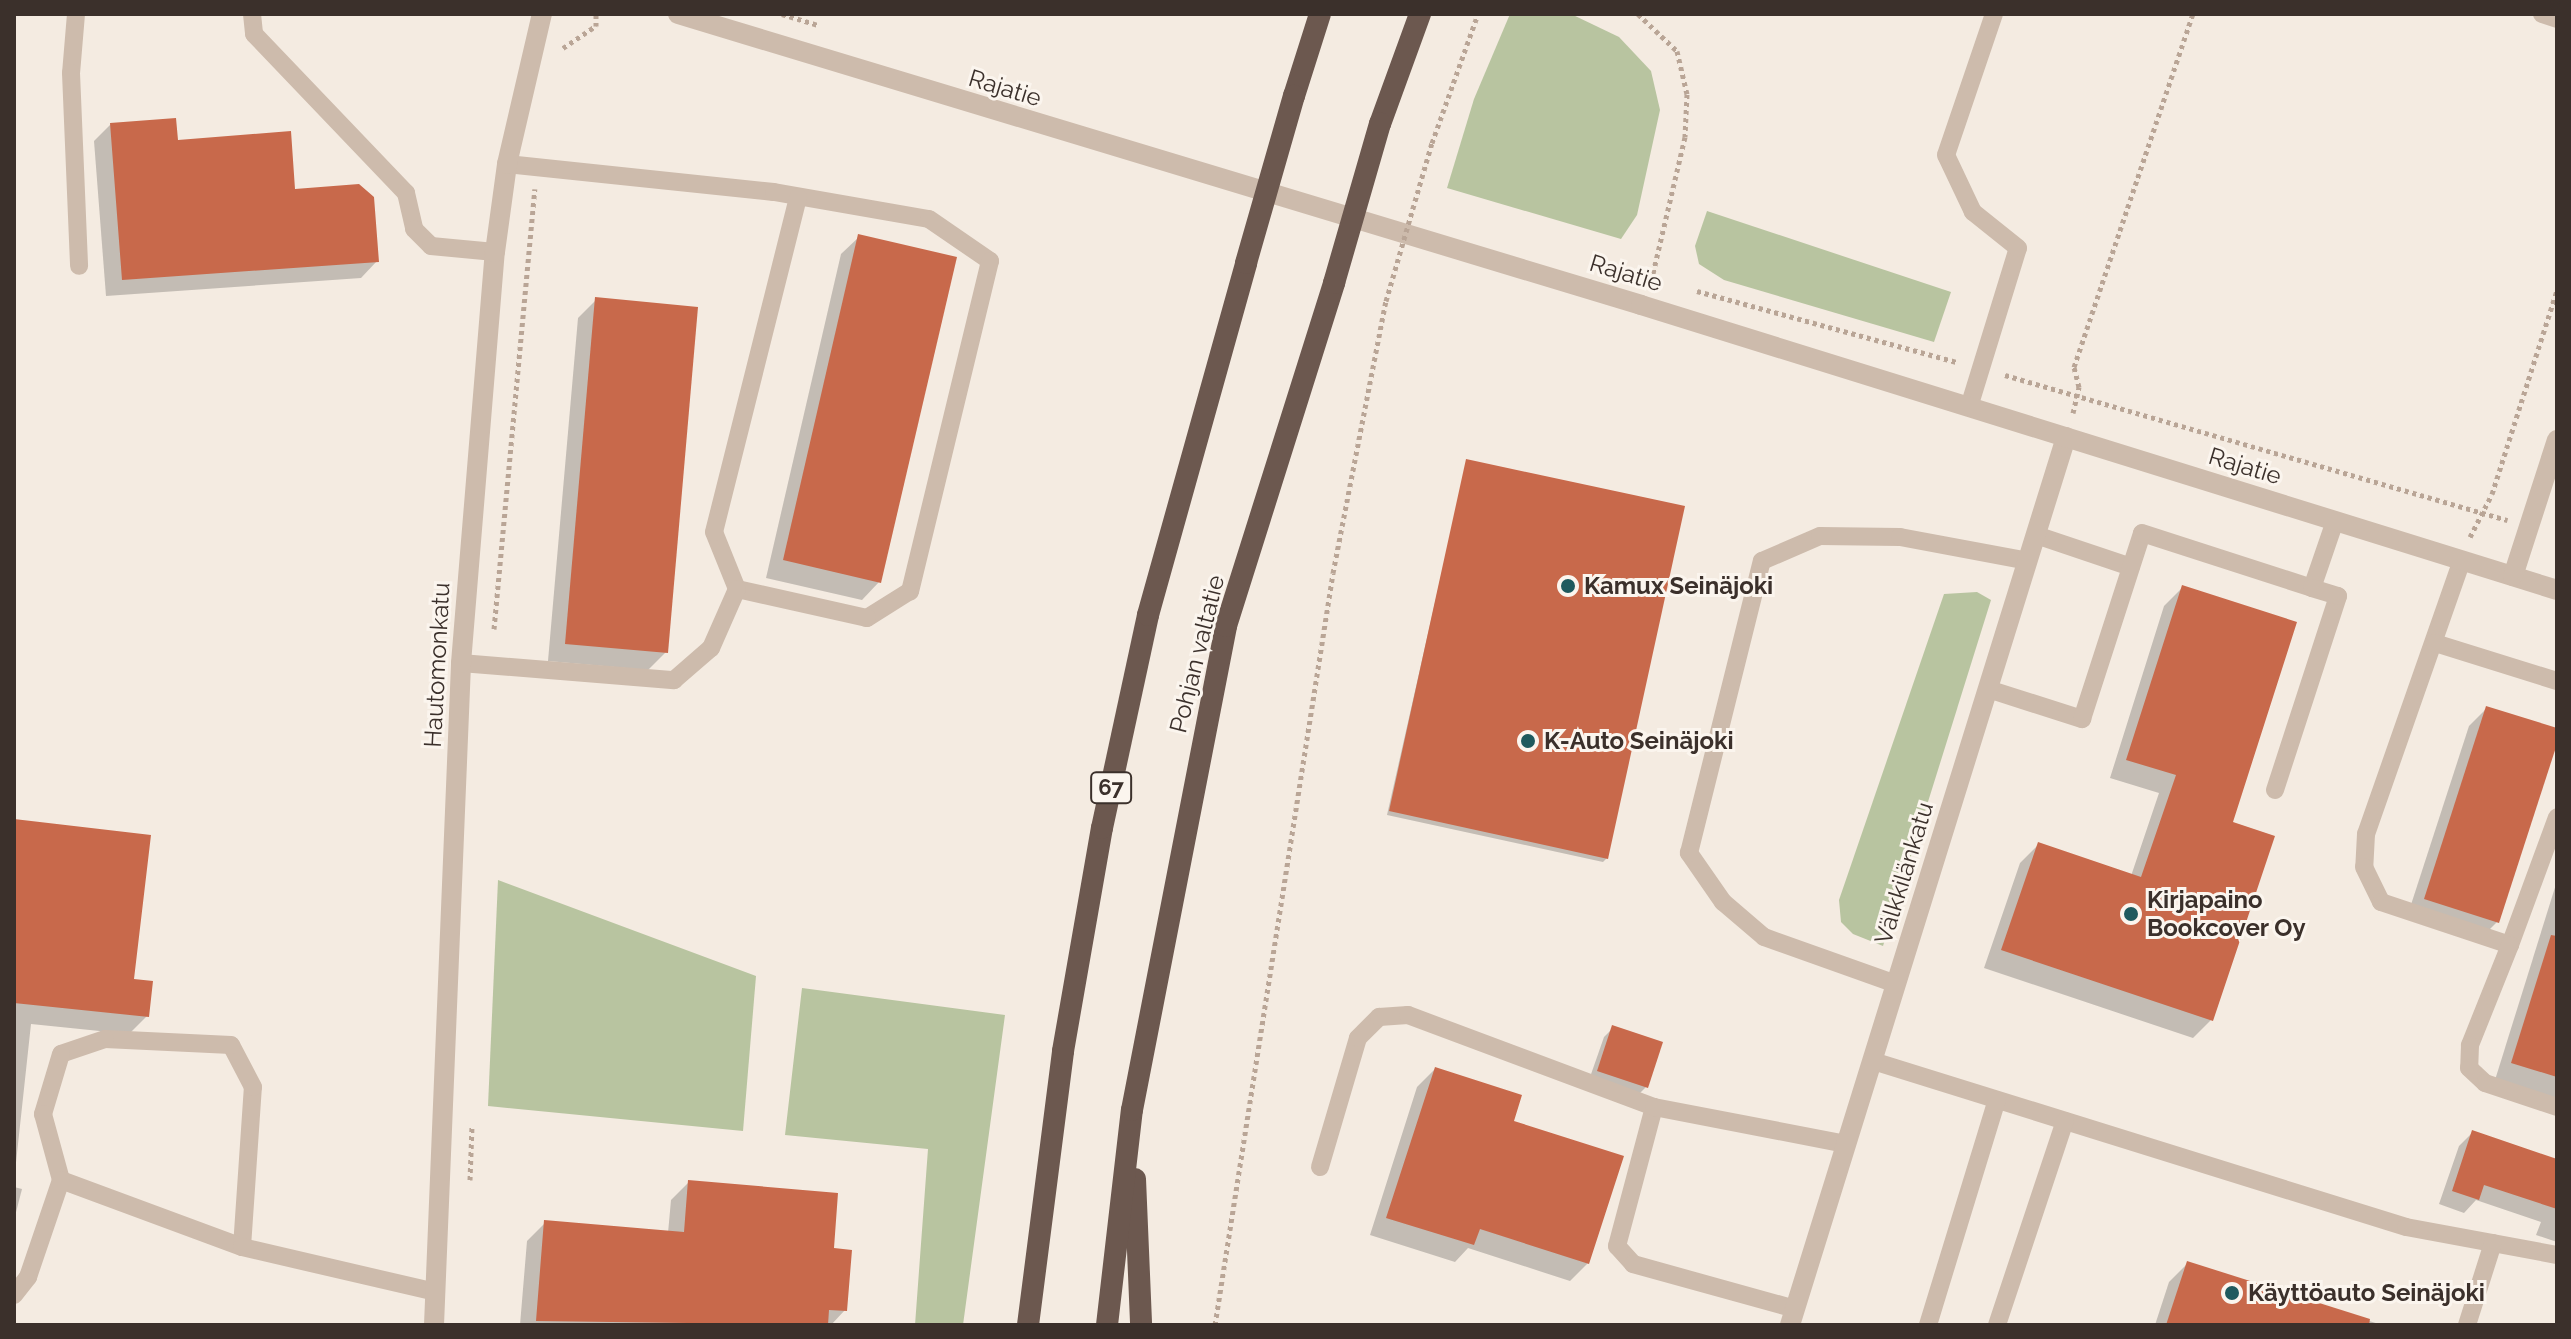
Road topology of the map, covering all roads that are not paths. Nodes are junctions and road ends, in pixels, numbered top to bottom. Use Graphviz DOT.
graph roads {
  1 [pos="76,14"];
  2 [pos="252,14"];
  3 [pos="542,14"];
  4 [pos="678,14"];
  5 [pos="1320,14"];
  6 [pos="1417,14"];
  7 [pos="1994,14"];
  8 [pos="2542,14"];
  9 [pos="2557,19"];
  10 [pos="507,164"];
  11 [pos="798,197"];
  12 [pos="495,252"];
  13 [pos="79,266"];
  14 [pos="1969,407"];
  15 [pos="2066,437"];
  16 [pos="2557,440"];
  17 [pos="2335,521"];
  18 [pos="2036,535"];
  19 [pos="2462,560"];
  20 [pos="2028,561"];
  21 [pos="2131,567"];
  22 [pos="2513,576"];
  23 [pos="2312,588"];
  24 [pos="737,589"];
  25 [pos="2557,590"];
  26 [pos="2435,643"];
  27 [pos="461,663"];
  28 [pos="2557,681"];
  29 [pos="1988,689"];
  30 [pos="2275,790"];
  31 [pos="2557,817"];
  32 [pos="2510,945"];
  33 [pos="1896,984"];
  34 [pos="1873,1061"];
  35 [pos="1997,1100"];
  36 [pos="1654,1107"];
  37 [pos="2557,1107"];
  38 [pos="1132,1110"];
  39 [pos="2065,1121"];
  40 [pos="1846,1144"];
  41 [pos="1320,1167"];
  42 [pos="61,1180"];
  43 [pos="2493,1243"];
  44 [pos="242,1247"];
  45 [pos="2557,1255"];
  46 [pos="436,1292"];
  47 [pos="14,1295"];
  48 [pos="1793,1317"];
  49 [pos="434,1325"];
  50 [pos="1028,1325"];
  51 [pos="1107,1325"];
  52 [pos="1141,1325"];
  53 [pos="1928,1325"];
  54 [pos="1997,1325"];
  55 [pos="2467,1325"];
  1 -- 13 [label="lane"];
  2 -- 12 [label="lane"];
  3 -- 10 [label="street, Hautomonkatu"];
  4 -- 14 [label="street, Rajatie"];
  5 -- 50 [label="highway, 67, bridge"];
  6 -- 38 [label="highway, Pohjan valtatie, bridge"];
  7 -- 14 [label="lane"];
  8 -- 9 [label="lane"];
  10 -- 11 [label="lane"];
  10 -- 12 [label="street, Hautomonkatu"];
  11 -- 24 [label="lane"];
  11 -- 24 [label="lane"];
  12 -- 27 [label="street, Hautomonkatu"];
  14 -- 15 [label="street, Rajatie"];
  15 -- 17 [label="street, Rajatie"];
  15 -- 18 [label="street, Välkkilänkatu"];
  16 -- 22 [label="street"];
  17 -- 19 [label="street, Rajatie"];
  17 -- 23 [label="lane"];
  18 -- 20 [label="street, Välkkilänkatu"];
  18 -- 21 [label="lane"];
  19 -- 22 [label="street, Rajatie"];
  19 -- 26 [label="lane"];
  20 -- 29 [label="street, Välkkilänkatu"];
  20 -- 33 [label="lane"];
  21 -- 23 [label="lane"];
  21 -- 29 [label="lane"];
  22 -- 25 [label="street, Rajatie"];
  23 -- 30 [label="lane"];
  24 -- 27 [label="lane"];
  26 -- 28 [label="lane"];
  26 -- 32 [label="lane"];
  27 -- 46 [label="street, Hautomonkatu"];
  29 -- 33 [label="street, Välkkilänkatu"];
  31 -- 32 [label="lane"];
  32 -- 37 [label="lane"];
  33 -- 34 [label="street, Välkkilänkatu"];
  34 -- 35 [label="lane"];
  34 -- 40 [label="street, Välkkilänkatu"];
  35 -- 39 [label="lane"];
  35 -- 53 [label="lane"];
  36 -- 40 [label="lane"];
  36 -- 41 [label="lane"];
  36 -- 48 [label="lane"];
  38 -- 51 [label="highway, Pohjan valtatie"];
  38 -- 52 [label="highway"];
  39 -- 43 [label="lane"];
  39 -- 54 [label="lane"];
  40 -- 48 [label="street, Välkkilänkatu"];
  42 -- 44 [label="lane"];
  42 -- 44 [label="lane"];
  42 -- 47 [label="lane"];
  43 -- 45 [label="lane"];
  43 -- 55 [label="lane"];
  44 -- 46 [label="lane"];
  46 -- 49 [label="street, Hautomonkatu"];
}
